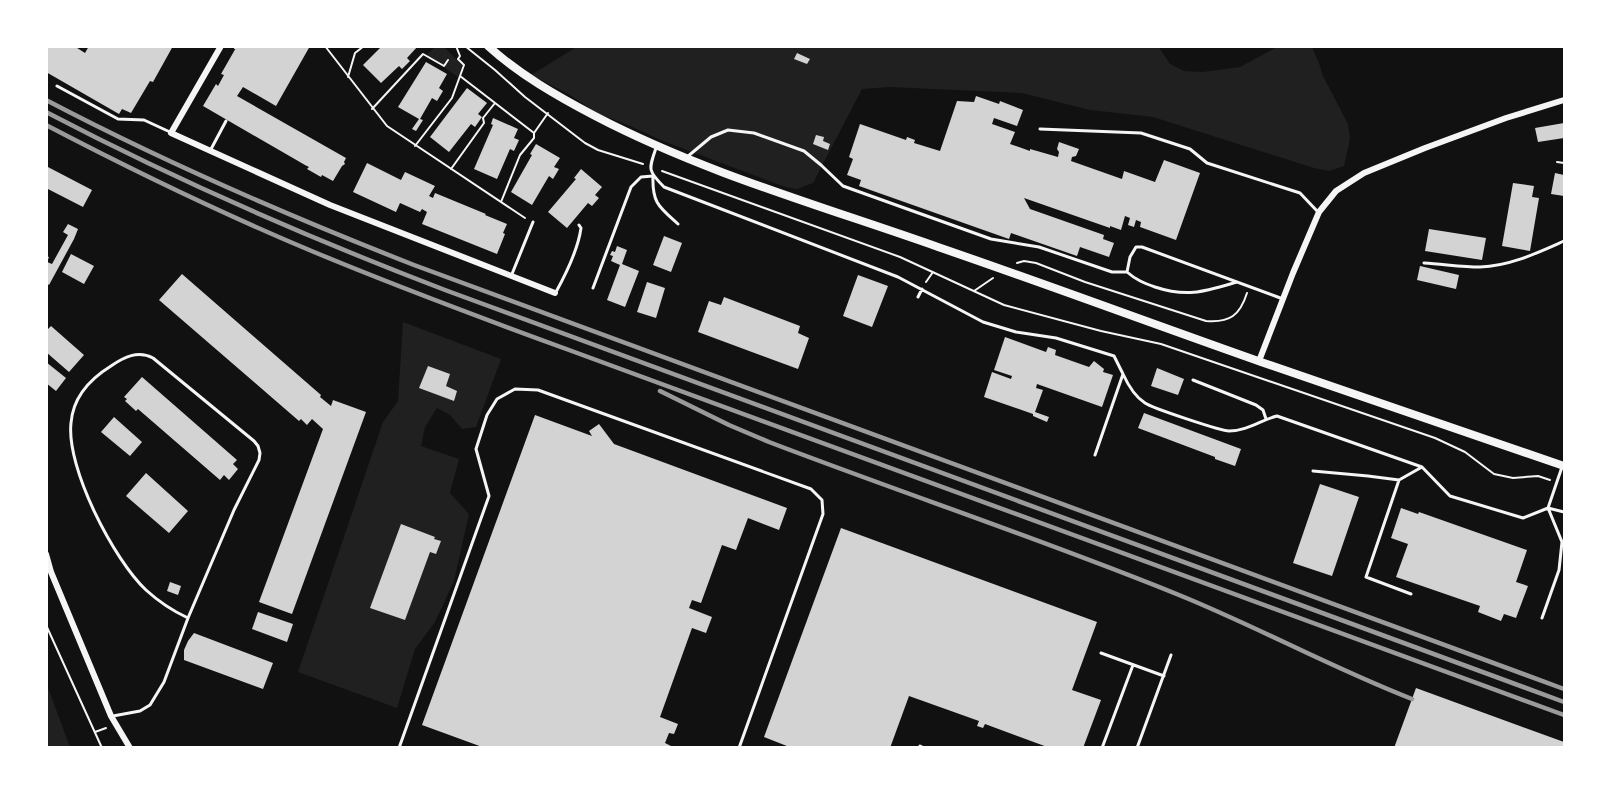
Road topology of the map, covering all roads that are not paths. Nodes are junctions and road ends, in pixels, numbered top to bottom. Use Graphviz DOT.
graph roads {
  1 [pos="221,46"];
  2 [pos="488,46"];
  3 [pos="57,86"];
  4 [pos="1564,100"];
  5 [pos="226,121"];
  6 [pos="1040,129"];
  7 [pos="171,133"];
  8 [pos="657,146"];
  9 [pos="210,151"];
  10 [pos="686,158"];
  11 [pos="653,176"];
  12 [pos="1319,212"];
  13 [pos="533,222"];
  14 [pos="678,224"];
  15 [pos="579,225"];
  16 [pos="1564,241"];
  17 [pos="1424,263"];
  18 [pos="1127,272"];
  19 [pos="511,276"];
  20 [pos="1237,282"];
  21 [pos="593,288"];
  22 [pos="921,289"];
  23 [pos="555,293"];
  24 [pos="918,297"];
  25 [pos="1283,299"];
  26 [pos="1259,361"];
  27 [pos="1123,374"];
  28 [pos="1193,380"];
  29 [pos="1266,418"];
  30 [pos="1095,455"];
  31 [pos="1564,466"];
  32 [pos="1422,467"];
  33 [pos="1313,471"];
  34 [pos="1399,480"];
  35 [pos="1548,508"];
  36 [pos="1564,512"];
  37 [pos="46,554"];
  38 [pos="1411,594"];
  39 [pos="188,618"];
  40 [pos="1542,618"];
  41 [pos="1101,653"];
  42 [pos="1172,655"];
  43 [pos="1133,665"];
  44 [pos="1164,676"];
  45 [pos="111,716"];
  46 [pos="130,747"];
  47 [pos="399,747"];
  48 [pos="740,747"];
  49 [pos="1102,747"];
  50 [pos="1137,747"];
  1 -- 7 [label="street"];
  2 -- 8 [label="main road"];
  3 -- 7 [label="lane"];
  4 -- 12 [label="street"];
  5 -- 9 [label="lane"];
  6 -- 12 [label="lane"];
  7 -- 9 [label="street"];
  8 -- 10 [label="main road"];
  8 -- 11 [label="lane"];
  9 -- 19 [label="street"];
  10 -- 18 [label="lane"];
  10 -- 26 [label="main road"];
  11 -- 14 [label="lane"];
  11 -- 21 [label="lane"];
  11 -- 22 [label="lane"];
  12 -- 25 [label="street"];
  13 -- 19 [label="lane"];
  15 -- 23 [label="lane"];
  16 -- 17 [label="lane"];
  18 -- 20 [label="lane"];
  18 -- 20 [label="lane"];
  19 -- 23 [label="street"];
  20 -- 25 [label="lane"];
  22 -- 24 [label="lane"];
  22 -- 27 [label="lane"];
  25 -- 26 [label="street"];
  26 -- 31 [label="main road"];
  27 -- 29 [label="lane"];
  27 -- 30 [label="lane"];
  28 -- 29 [label="lane"];
  29 -- 32 [label="lane"];
  31 -- 35 [label="lane"];
  32 -- 34 [label="lane"];
  32 -- 35 [label="lane"];
  33 -- 34 [label="lane"];
  34 -- 38 [label="lane"];
  35 -- 36 [label="lane"];
  35 -- 40 [label="lane"];
  37 -- 45 [label="street"];
  39 -- 39 [label="lane"];
  39 -- 45 [label="lane"];
  41 -- 43 [label="lane"];
  42 -- 44 [label="lane"];
  43 -- 44 [label="lane"];
  43 -- 49 [label="lane"];
  44 -- 50 [label="lane"];
  45 -- 46 [label="street"];
  47 -- 48 [label="lane"];
}
